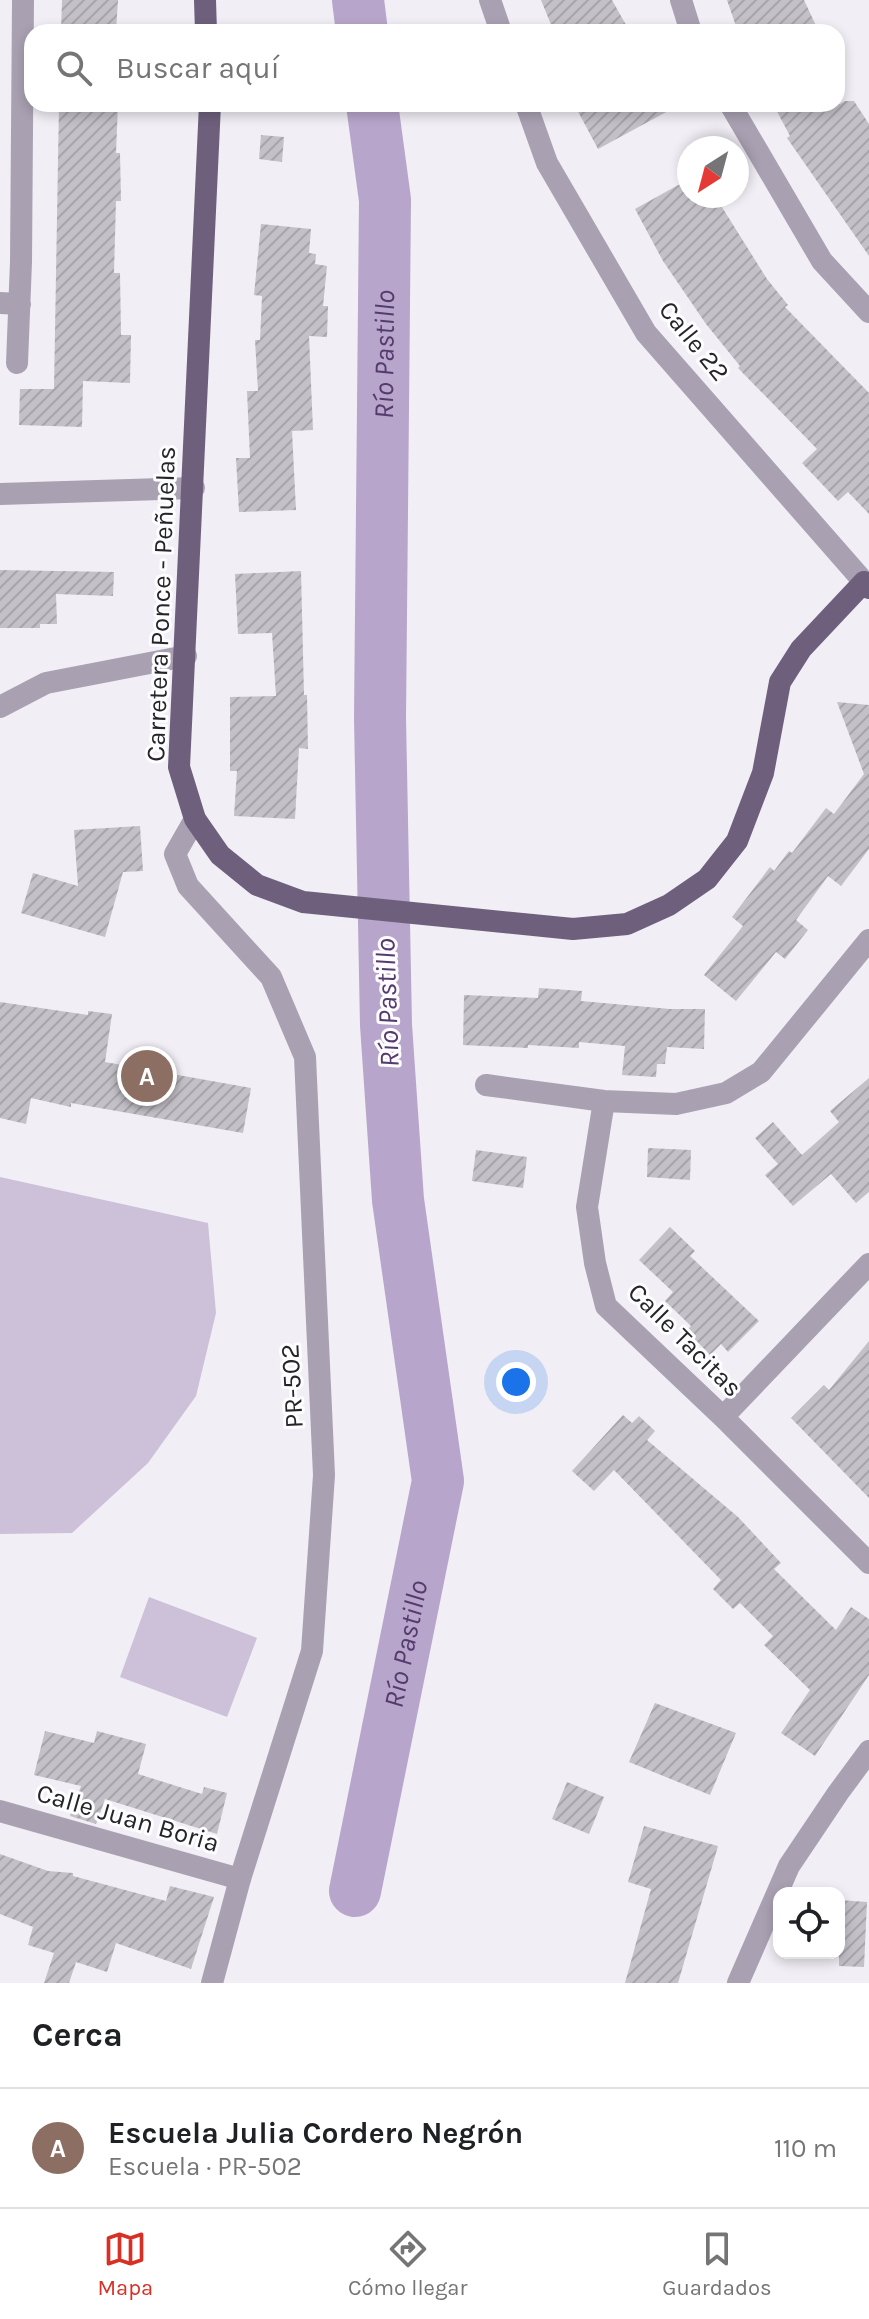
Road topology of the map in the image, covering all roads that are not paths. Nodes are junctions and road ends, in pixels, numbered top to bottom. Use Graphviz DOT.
graph roads {
  1 [pos="23,0"];
  2 [pos="205,0"];
  3 [pos="490,0"];
  4 [pos="681,0"];
  5 [pos="206,24"];
  6 [pos="498,24"];
  7 [pos="688,24"];
  8 [pos="210,112"];
  9 [pos="529,112"];
  10 [pos="735,112"];
  11 [pos="10,303"];
  12 [pos="869,312"];
  13 [pos="17,363"];
  14 [pos="194,488"];
  15 [pos="0,494"];
  16 [pos="866,585"];
  17 [pos="186,656"];
  18 [pos="0,707"];
  19 [pos="195,819"];
  20 [pos="869,940"];
  21 [pos="486,1085"];
  22 [pos="604,1101"];
  23 [pos="869,1264"];
  24 [pos="723,1417"];
  25 [pos="869,1563"];
  26 [pos="869,1751"];
  27 [pos="0,1811"];
  28 [pos="240,1879"];
  29 [pos="212,1983"];
  30 [pos="738,1983"];
  1 -- 11 [label="street"];
  2 -- 5 [label="main road"];
  3 -- 6 [label="street"];
  4 -- 7 [label="street"];
  8 -- 14 [label="main road, Carretera Ponce - Peñuelas"];
  9 -- 16 [label="street, Calle 22"];
  10 -- 12 [label="street"];
  11 -- 13 [label="street"];
  14 -- 15 [label="street"];
  14 -- 17 [label="main road, Carretera Ponce - Peñuelas"];
  16 -- 19 [label="main road, Carretera Ponce - Peñuelas"];
  17 -- 18 [label="street"];
  17 -- 19 [label="main road, Carretera Ponce - Peñuelas"];
  19 -- 28 [label="street, PR-502 / PR-502"];
  20 -- 22 [label="street"];
  21 -- 22 [label="street"];
  22 -- 24 [label="street, Calle Tacitas"];
  23 -- 24 [label="street"];
  24 -- 25 [label="street, Calle Tacitas"];
  26 -- 30 [label="street"];
  27 -- 28 [label="street, Calle Juan Boria"];
  28 -- 29 [label="street, PR-502 / PR-502"];
}
